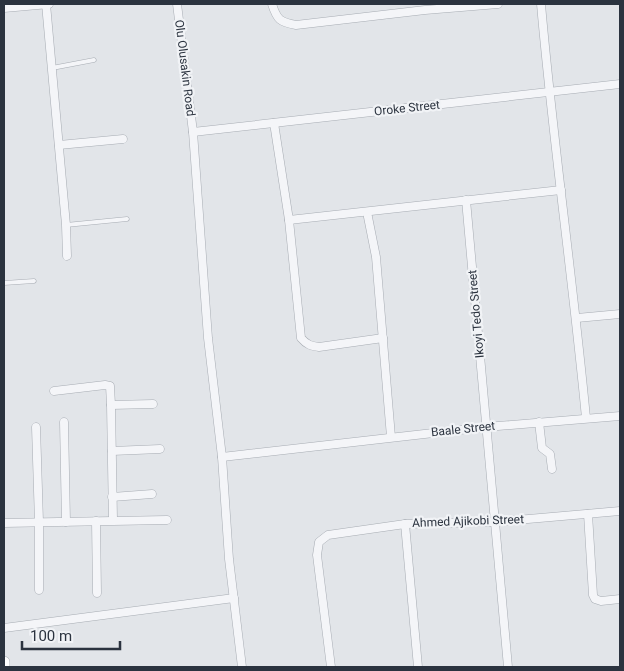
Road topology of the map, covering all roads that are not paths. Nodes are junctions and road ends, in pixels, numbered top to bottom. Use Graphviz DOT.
graph roads {
  1 [pos="48,4"];
  2 [pos="177,4"];
  3 [pos="272,4"];
  4 [pos="498,4"];
  5 [pos="541,4"];
  6 [pos="4,8"];
  7 [pos="94,60"];
  8 [pos="52,68"];
  9 [pos="620,84"];
  10 [pos="549,92"];
  11 [pos="274,123"];
  12 [pos="193,132"];
  13 [pos="123,139"];
  14 [pos="59,145"];
  15 [pos="561,190"];
  16 [pos="466,200"];
  17 [pos="367,212"];
  18 [pos="127,219"];
  19 [pos="289,220"];
  20 [pos="66,225"];
  21 [pos="66,256"];
  22 [pos="34,281"];
  23 [pos="4,283"];
  24 [pos="620,314"];
  25 [pos="577,318"];
  26 [pos="383,338"];
  27 [pos="54,391"];
  28 [pos="153,404"];
  29 [pos="111,405"];
  30 [pos="620,416"];
  31 [pos="586,418"];
  32 [pos="64,422"];
  33 [pos="540,422"];
  34 [pos="36,427"];
  35 [pos="486,427"];
  36 [pos="391,437"];
  37 [pos="160,449"];
  38 [pos="112,451"];
  39 [pos="222,456"];
  40 [pos="552,469"];
  41 [pos="152,494"];
  42 [pos="112,497"];
  43 [pos="620,511"];
  44 [pos="588,514"];
  45 [pos="113,520"];
  46 [pos="167,520"];
  47 [pos="96,521"];
  48 [pos="39,522"];
  49 [pos="66,522"];
  50 [pos="494,522"];
  51 [pos="4,523"];
  52 [pos="405,524"];
  53 [pos="39,590"];
  54 [pos="97,593"];
  55 [pos="234,598"];
  56 [pos="620,599"];
  57 [pos="4,628"];
  58 [pos="4,662"];
  59 [pos="4,667"];
  60 [pos="242,667"];
  61 [pos="331,667"];
  62 [pos="418,667"];
  63 [pos="508,667"];
  1 -- 6 [label="street"];
  1 -- 8 [label="street"];
  2 -- 12 [label="street, Olu Olusakin Road"];
  3 -- 4 [label="street"];
  5 -- 10 [label="street"];
  7 -- 8 [label="lane"];
  8 -- 14 [label="street"];
  9 -- 10 [label="street, Oroke Street"];
  10 -- 11 [label="street, Oroke Street"];
  10 -- 15 [label="street"];
  11 -- 12 [label="street, Oroke Street"];
  11 -- 19 [label="street"];
  12 -- 39 [label="street, Olu Olusakin Road"];
  13 -- 14 [label="street"];
  14 -- 20 [label="street"];
  15 -- 16 [label="street"];
  15 -- 25 [label="street"];
  16 -- 17 [label="street"];
  16 -- 35 [label="street, Ikoyi Tedo Street"];
  17 -- 19 [label="street"];
  17 -- 26 [label="street"];
  18 -- 20 [label="lane"];
  19 -- 26 [label="street"];
  20 -- 21 [label="street"];
  22 -- 23 [label="lane"];
  24 -- 25 [label="street"];
  25 -- 31 [label="street"];
  26 -- 36 [label="street"];
  27 -- 29 [label="street"];
  28 -- 29 [label="street"];
  29 -- 38 [label="street"];
  30 -- 31 [label="street, Baale Street"];
  31 -- 33 [label="street, Baale Street"];
  32 -- 49 [label="street"];
  33 -- 35 [label="street, Baale Street"];
  33 -- 40 [label="street"];
  34 -- 48 [label="street"];
  35 -- 36 [label="street, Baale Street"];
  35 -- 50 [label="street, Ikoyi Tedo Street"];
  36 -- 39 [label="street, Baale Street"];
  37 -- 38 [label="street"];
  38 -- 42 [label="street"];
  39 -- 55 [label="street, Olu Olusakin Road"];
  41 -- 42 [label="street"];
  42 -- 45 [label="street"];
  43 -- 44 [label="street, Ahmed Ajikobi Street"];
  44 -- 50 [label="street, Ahmed Ajikobi Street"];
  44 -- 56 [label="street"];
  45 -- 46 [label="street"];
  45 -- 47 [label="street"];
  47 -- 49 [label="street"];
  47 -- 54 [label="street"];
  48 -- 49 [label="street"];
  48 -- 51 [label="street"];
  48 -- 53 [label="street"];
  50 -- 52 [label="street, Ahmed Ajikobi Street"];
  50 -- 63 [label="street, Ikoyi Tedo Street"];
  52 -- 61 [label="street, Ahmed Ajikobi Street"];
  52 -- 62 [label="street"];
  55 -- 57 [label="street"];
  55 -- 60 [label="street, Olu Olusakin Road"];
  58 -- 59 [label="main road"];
}
